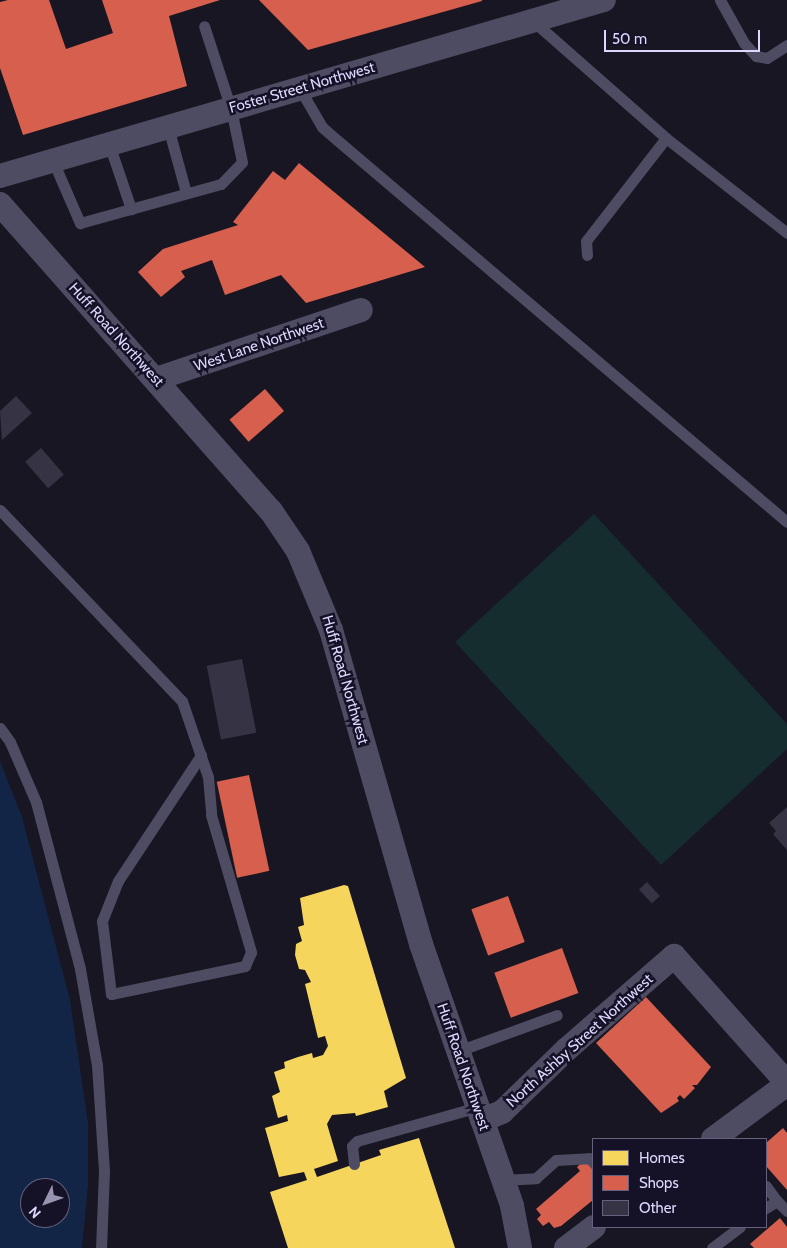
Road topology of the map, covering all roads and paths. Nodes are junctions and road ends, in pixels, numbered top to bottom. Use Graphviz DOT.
graph roads {
  1 [pos="604,0"];
  2 [pos="720,0"];
  3 [pos="533,21"];
  4 [pos="204,26"];
  5 [pos="787,45"];
  6 [pos="300,89"];
  7 [pos="231,109"];
  8 [pos="168,127"];
  9 [pos="666,138"];
  10 [pos="110,144"];
  11 [pos="53,161"];
  12 [pos="0,176"];
  13 [pos="186,193"];
  14 [pos="0,204"];
  15 [pos="131,209"];
  16 [pos="787,233"];
  17 [pos="587,255"];
  18 [pos="362,310"];
  19 [pos="156,379"];
  20 [pos="0,510"];
  21 [pos="787,522"];
  22 [pos="0,728"];
  23 [pos="201,756"];
  24 [pos="557,1015"];
  25 [pos="458,1051"];
  26 [pos="787,1084"];
  27 [pos="480,1114"];
  28 [pos="718,1138"];
  29 [pos="592,1161"];
  30 [pos="354,1164"];
  31 [pos="503,1180"];
  32 [pos="767,1187"];
  33 [pos="777,1201"];
  34 [pos="767,1207"];
  35 [pos="787,1211"];
  36 [pos="593,1228"];
  37 [pos="739,1228"];
  38 [pos="102,1248"];
  39 [pos="520,1248"];
  40 [pos="566,1248"];
  41 [pos="712,1248"];
  1 -- 3 [label="street, Foster Street Northwest"];
  2 -- 5 [label="lane"];
  3 -- 6 [label="street, Foster Street Northwest"];
  3 -- 9 [label="lane"];
  4 -- 7 [label="lane"];
  6 -- 7 [label="street, Foster Street Northwest"];
  6 -- 21 [label="lane"];
  7 -- 8 [label="street, Foster Street Northwest"];
  7 -- 13 [label="lane"];
  8 -- 10 [label="street, Foster Street Northwest"];
  8 -- 13 [label="lane"];
  9 -- 16 [label="lane"];
  9 -- 17 [label="lane"];
  10 -- 11 [label="street, Foster Street Northwest"];
  10 -- 15 [label="lane"];
  11 -- 12 [label="street, Foster Street Northwest"];
  11 -- 15 [label="lane"];
  13 -- 15 [label="lane"];
  14 -- 19 [label="street, Huff Road Northwest"];
  18 -- 19 [label="street, West Lane Northwest"];
  19 -- 25 [label="street, Huff Road Northwest"];
  20 -- 23 [label="lane"];
  22 -- 38 [label="lane"];
  23 -- 23 [label="lane"];
  24 -- 25 [label="lane"];
  25 -- 27 [label="street, Huff Road Northwest"];
  26 -- 27 [label="street, North Ashby Street Northwest"];
  26 -- 28 [label="street"];
  27 -- 30 [label="lane"];
  27 -- 31 [label="street, Huff Road Northwest"];
  29 -- 31 [label="lane"];
  31 -- 39 [label="street, Huff Road Northwest"];
  32 -- 33 [label="lane"];
  33 -- 34 [label="lane"];
  33 -- 35 [label="lane"];
  36 -- 40 [label="street"];
  37 -- 41 [label="lane"];
}
